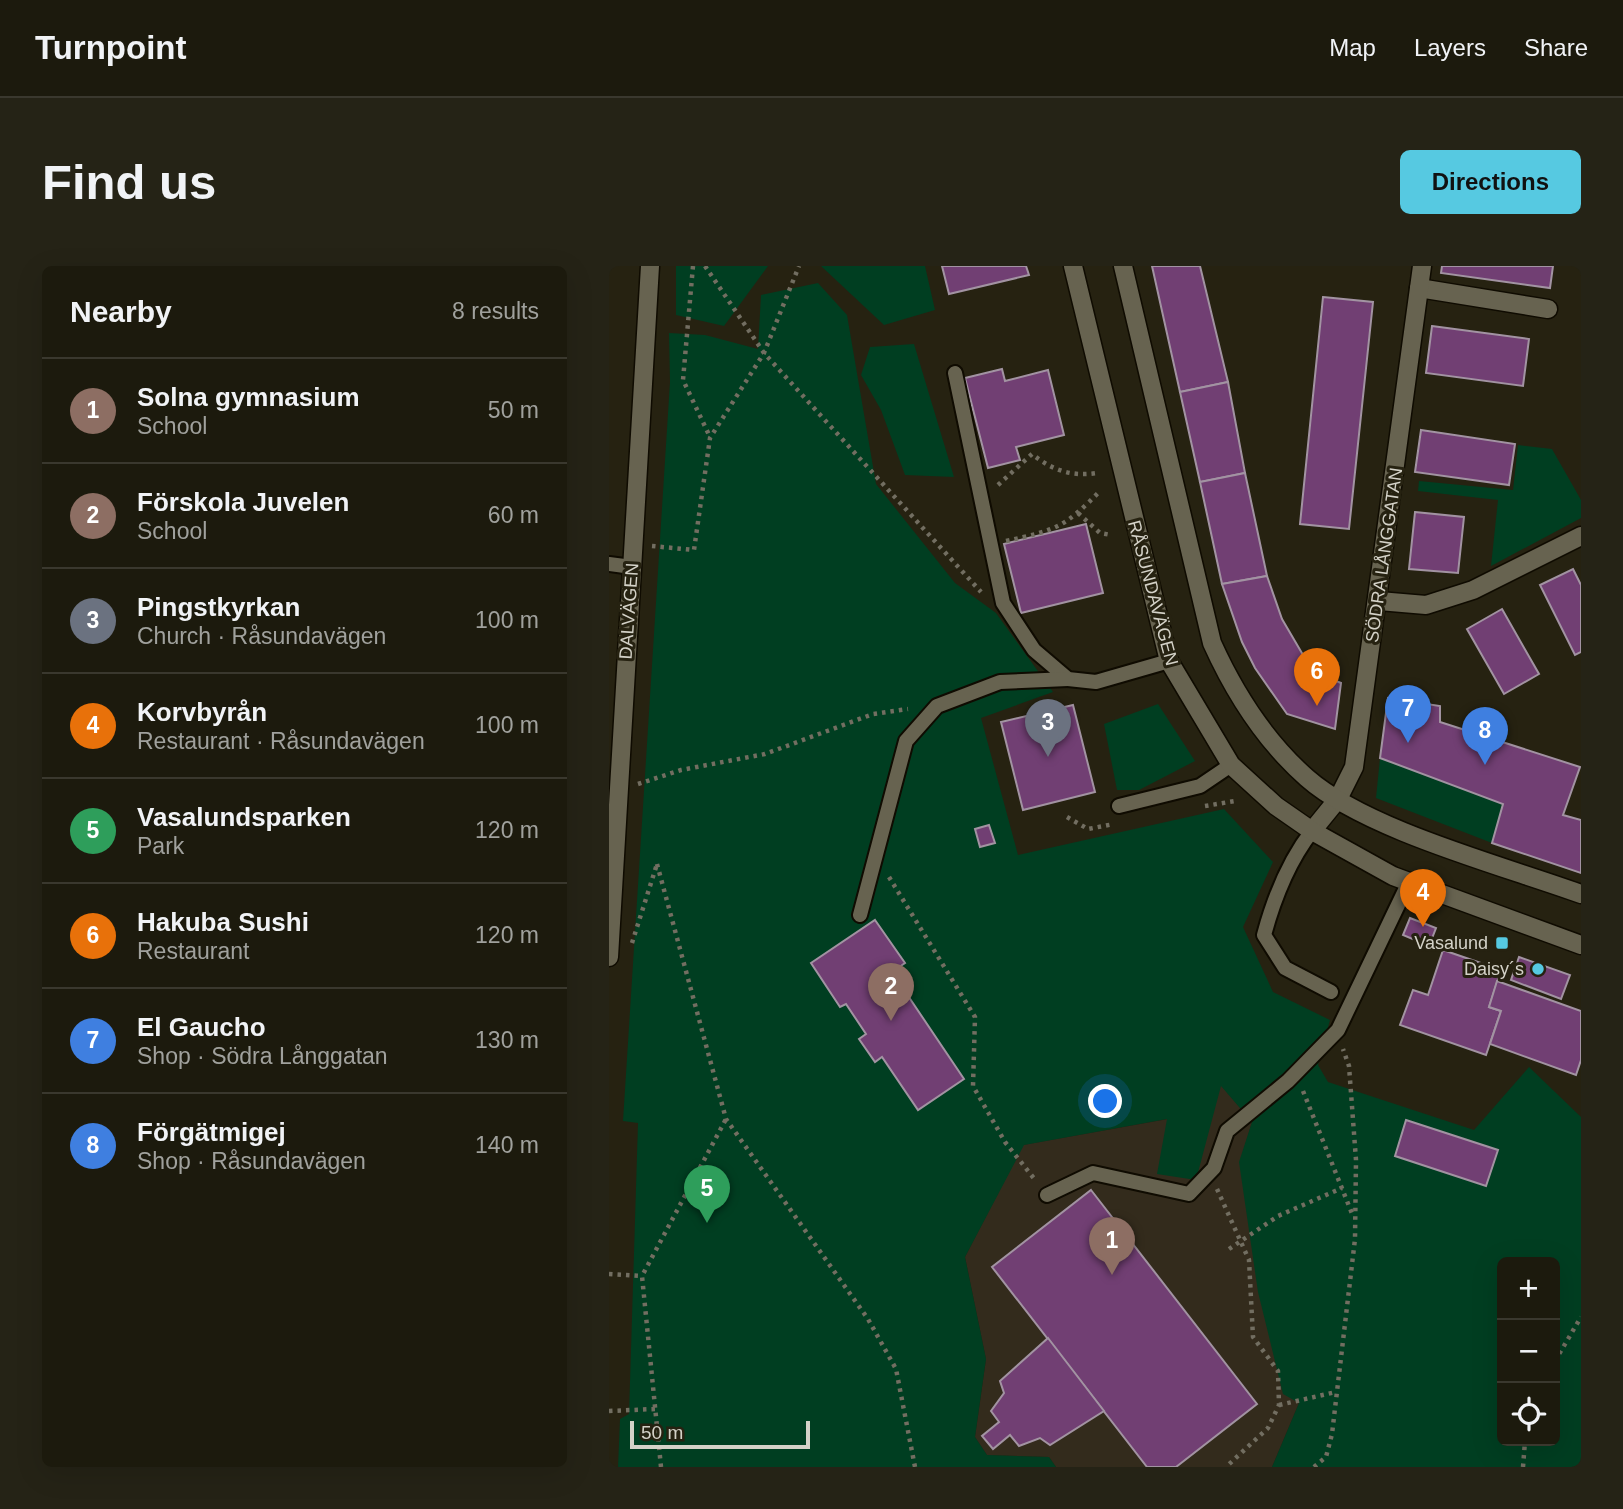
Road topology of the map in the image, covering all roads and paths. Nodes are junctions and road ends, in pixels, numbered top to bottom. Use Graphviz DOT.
graph roads {
  1 [pos="650,266"];
  2 [pos="693,266"];
  3 [pos="705,266"];
  4 [pos="799,266"];
  5 [pos="1073,266"];
  6 [pos="1123,266"];
  7 [pos="1422,266"];
  8 [pos="1419,288"];
  9 [pos="1548,309"];
  10 [pos="764,352"];
  11 [pos="955,373"];
  12 [pos="710,438"];
  13 [pos="1097,473"];
  14 [pos="1101,490"];
  15 [pos="982,500"];
  16 [pos="1078,513"];
  17 [pos="1111,535"];
  18 [pos="1581,537"];
  19 [pos="634,544"];
  20 [pos="991,544"];
  21 [pos="609,564"];
  22 [pos="632,567"];
  23 [pos="1379,601"];
  24 [pos="1003,603"];
  25 [pos="1169,661"];
  26 [pos="1067,679"];
  27 [pos="937,706"];
  28 [pos="1231,765"];
  29 [pos="619,784"];
  30 [pos="1338,799"];
  31 [pos="1119,806"];
  32 [pos="1312,831"];
  33 [pos="876,855"];
  34 [pos="1409,882"];
  35 [pos="1581,894"];
  36 [pos="610,896"];
  37 [pos="860,915"];
  38 [pos="1581,945"];
  39 [pos="627,954"];
  40 [pos="609,957"];
  41 [pos="1331,992"];
  42 [pos="1338,1030"];
  43 [pos="1296,1074"];
  44 [pos="726,1119"];
  45 [pos="1208,1174"];
  46 [pos="1342,1188"];
  47 [pos="1048,1195"];
  48 [pos="1355,1220"];
  49 [pos="1243,1240"];
  50 [pos="1229,1249"];
  51 [pos="609,1273"];
  52 [pos="642,1276"];
  53 [pos="1581,1317"];
  54 [pos="1560,1353"];
  55 [pos="1336,1392"];
  56 [pos="1279,1405"];
  57 [pos="655,1409"];
  58 [pos="609,1411"];
  59 [pos="1525,1446"];
  60 [pos="661,1467"];
  61 [pos="915,1467"];
  62 [pos="1226,1467"];
  63 [pos="1314,1467"];
  64 [pos="1523,1467"];
  1 -- 19 [label="street, DALVÄGEN"];
  2 -- 12 [label="path"];
  3 -- 10 [label="path"];
  4 -- 10 [label="path"];
  5 -- 25 [label="street, RÅSUNDAVÄGEN"];
  6 -- 30 [label="street"];
  7 -- 8 [label="street, SÖDRA LÅNGGATAN"];
  8 -- 9 [label="street"];
  8 -- 23 [label="street, SÖDRA LÅNGGATAN"];
  10 -- 12 [label="path"];
  10 -- 24 [label="path"];
  11 -- 15 [label="lane"];
  12 -- 19 [label="path"];
  13 -- 15 [label="path"];
  14 -- 16 [label="path"];
  15 -- 20 [label="lane"];
  16 -- 17 [label="path"];
  16 -- 20 [label="path"];
  18 -- 23 [label="street"];
  19 -- 22 [label="street, DALVÄGEN"];
  20 -- 24 [label="lane"];
  21 -- 22 [label="lane"];
  22 -- 29 [label="street, DALVÄGEN"];
  23 -- 30 [label="street, SÖDRA LÅNGGATAN"];
  24 -- 26 [label="lane"];
  25 -- 26 [label="lane"];
  25 -- 28 [label="street, RÅSUNDAVÄGEN"];
  26 -- 27 [label="lane"];
  27 -- 29 [label="path"];
  27 -- 33 [label="lane"];
  28 -- 31 [label="lane"];
  28 -- 32 [label="street, RÅSUNDAVÄGEN"];
  29 -- 36 [label="street, DALVÄGEN"];
  30 -- 32 [label="street, SÖDRA LÅNGGATAN"];
  30 -- 35 [label="street"];
  32 -- 34 [label="street, RÅSUNDAVÄGEN"];
  32 -- 41 [label="lane"];
  33 -- 37 [label="lane"];
  33 -- 47 [label="path"];
  34 -- 38 [label="street, RÅSUNDAVÄGEN"];
  34 -- 42 [label="lane"];
  36 -- 40 [label="street, DALVÄGEN"];
  39 -- 44 [label="path"];
  42 -- 43 [label="lane"];
  42 -- 48 [label="path"];
  43 -- 45 [label="lane"];
  43 -- 46 [label="path"];
  44 -- 52 [label="path"];
  44 -- 61 [label="path"];
  45 -- 47 [label="lane"];
  45 -- 49 [label="path"];
  46 -- 48 [label="path"];
  46 -- 49 [label="path"];
  48 -- 55 [label="path"];
  49 -- 50 [label="path"];
  49 -- 56 [label="path"];
  51 -- 52 [label="path"];
  52 -- 57 [label="path"];
  53 -- 54 [label="path"];
  55 -- 56 [label="path"];
  55 -- 63 [label="path"];
  56 -- 62 [label="path"];
  57 -- 58 [label="path"];
  57 -- 60 [label="path"];
  59 -- 64 [label="path"];
}
